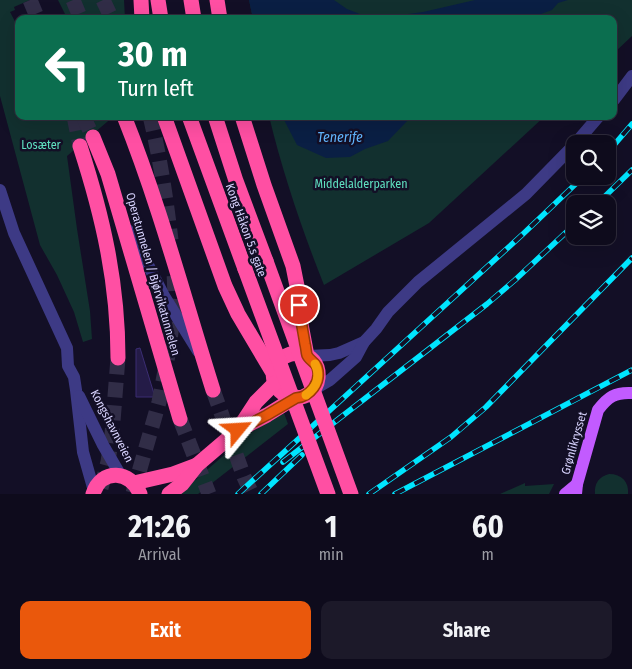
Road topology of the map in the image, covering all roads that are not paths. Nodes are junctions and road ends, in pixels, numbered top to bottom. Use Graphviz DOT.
graph roads {
  1 [pos="141,0"];
  2 [pos="158,0"];
  3 [pos="192,0"];
  4 [pos="217,0"];
  5 [pos="142,15"];
  6 [pos="160,15"];
  7 [pos="194,15"];
  8 [pos="219,15"];
  9 [pos="632,76"];
  10 [pos="617,96"];
  11 [pos="126,120"];
  12 [pos="165,120"];
  13 [pos="190,120"];
  14 [pos="217,120"];
  15 [pos="243,120"];
  16 [pos="596,120"];
  17 [pos="583,135"];
  18 [pos="93,137"];
  19 [pos="80,146"];
  20 [pos="566,153"];
  21 [pos="0,190"];
  22 [pos="121,217"];
  23 [pos="364,342"];
  24 [pos="308,356"];
  25 [pos="118,358"];
  26 [pos="205,362"];
  27 [pos="274,378"];
  28 [pos="76,390"];
  29 [pos="213,390"];
  30 [pos="312,391"];
  31 [pos="632,393"];
  32 [pos="296,398"];
  33 [pos="180,419"];
  34 [pos="238,430"];
  35 [pos="197,465"];
  36 [pos="132,484"];
  37 [pos="576,489"];
  38 [pos="93,492"];
  39 [pos="169,494"];
  40 [pos="328,494"];
  41 [pos="351,494"];
  42 [pos="565,494"];
  1 -- 5 [label="highway"];
  2 -- 6 [label="highway"];
  3 -- 7 [label="highway"];
  4 -- 8 [label="highway"];
  9 -- 10 [label="street"];
  11 -- 26 [label="highway, Operatunnelen / Bjørvikatunnelen"];
  12 -- 27 [label="highway"];
  13 -- 40 [label="highway, Kong Håkon 5.s gate, bridge"];
  14 -- 41 [label="highway, Kong Håkon 5.s gate, bridge"];
  15 -- 24 [label="highway"];
  16 -- 17 [label="street"];
  18 -- 22 [label="highway, Operatunnelen / Bjørvikatunnelen"];
  19 -- 25 [label="highway"];
  20 -- 23 [label="street"];
  21 -- 28 [label="street, Kongshavnveien"];
  22 -- 26 [label="street"];
  22 -- 33 [label="highway, Operatunnelen / Bjørvikatunnelen"];
  23 -- 24 [label="street"];
  23 -- 30 [label="street"];
  24 -- 27 [label="highway"];
  24 -- 30 [label="highway"];
  26 -- 29 [label="highway, Operatunnelen / Bjørvikatunnelen"];
  27 -- 32 [label="highway"];
  27 -- 34 [label="highway"];
  28 -- 36 [label="street, Kongshavnveien"];
  28 -- 38 [label="street, Kongshavnveien"];
  30 -- 32 [label="highway"];
  31 -- 37 [label="main road, Grønlikrysset"];
  32 -- 34 [label="highway"];
  34 -- 35 [label="highway"];
  35 -- 36 [label="highway"];
  35 -- 39 [label="highway"];
  36 -- 38 [label="highway"];
  37 -- 42 [label="main road"];
}
